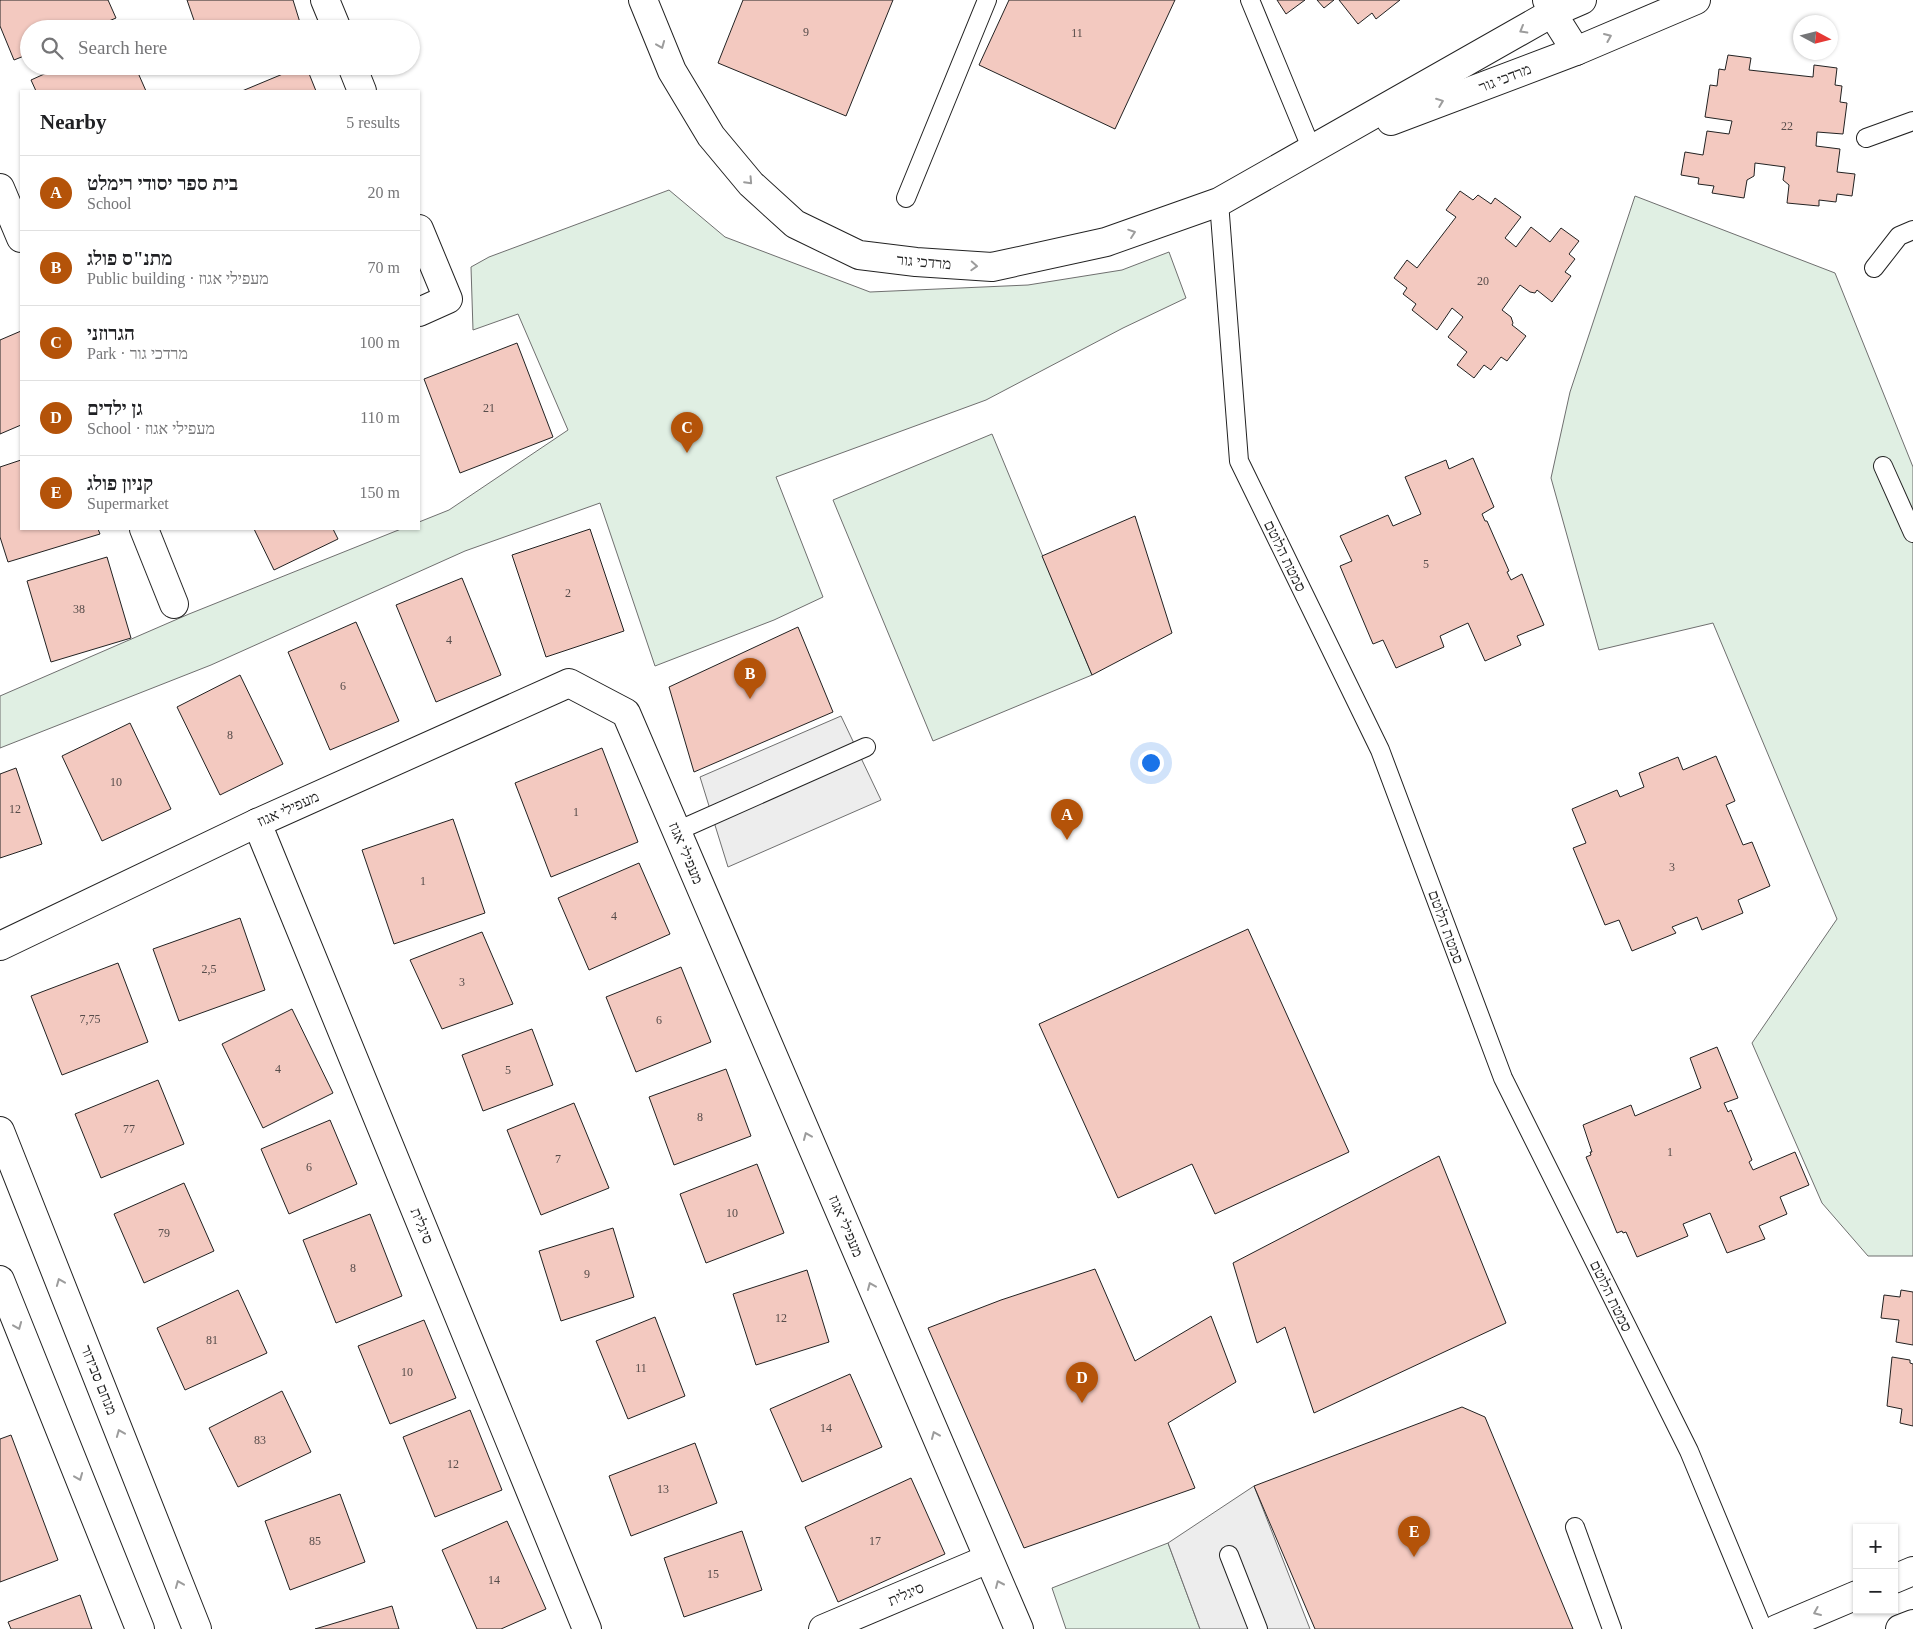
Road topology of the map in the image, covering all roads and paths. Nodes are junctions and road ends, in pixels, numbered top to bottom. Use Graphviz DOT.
graph roads {
  1 [pos="325,0"];
  2 [pos="643,0"];
  3 [pos="987,0"];
  4 [pos="1250,0"];
  5 [pos="1582,0"];
  6 [pos="1696,0"];
  7 [pos="1549,6"];
  8 [pos="333,20"];
  9 [pos="1576,51"];
  10 [pos="356,75"];
  11 [pos="362,90"];
  12 [pos="1913,121"];
  13 [pos="1866,138"];
  14 [pos="1312,150"];
  15 [pos="0,188"];
  16 [pos="906,198"];
  17 [pos="1219,202"];
  18 [pos="1913,230"];
  19 [pos="420,231"];
  20 [pos="20,236"];
  21 [pos="1874,268"];
  22 [pos="420,312"];
  23 [pos="1883,466"];
  24 [pos="144,530"];
  25 [pos="1913,533"];
  26 [pos="174,604"];
  27 [pos="866,746"];
  28 [pos="257,823"];
  29 [pos="677,831"];
  30 [pos="0,946"];
  31 [pos="0,1131"];
  32 [pos="0,1280"];
  33 [pos="1575,1527"];
  34 [pos="1229,1555"];
  35 [pos="988,1559"];
  36 [pos="1913,1571"];
  37 [pos="1898,1577"];
  38 [pos="1853,1597"];
  39 [pos="1913,1624"];
  40 [pos="140,1629"];
  41 [pos="197,1629"];
  42 [pos="587,1629"];
  43 [pos="824,1629"];
  44 [pos="1019,1629"];
  45 [pos="1258,1629"];
  46 [pos="1612,1629"];
  47 [pos="1763,1629"];
  48 [pos="1776,1629"];
  49 [pos="1900,1629"];
  1 -- 8 [label="street"];
  2 -- 17 [label="street, מרדכי גור, one-way"];
  3 -- 16 [label="lane"];
  4 -- 14 [label="lane"];
  5 -- 7 [label="street, מרדכי גור"];
  9 -- 6 [label="street, מרדכי גור, one-way"];
  7 -- 9 [label="street"];
  7 -- 14 [label="street, מרדכי גור, one-way"];
  14 -- 9 [label="street, מרדכי גור, one-way"];
  10 -- 11 [label="street"];
  12 -- 13 [label="lane"];
  14 -- 17 [label="street, מרדכי גור"];
  15 -- 20 [label="street"];
  17 -- 47 [label="lane, סמטת הלוטם"];
  18 -- 21 [label="lane"];
  19 -- 22 [label="street"];
  23 -- 25 [label="lane"];
  24 -- 26 [label="street"];
  27 -- 29 [label="lane"];
  28 -- 29 [label="street, מעפילי אגוז"];
  28 -- 30 [label="street, מעפילי אגוז"];
  28 -- 42 [label="street, סיגלית"];
  35 -- 29 [label="street, מעפילי אגוז, one-way"];
  41 -- 31 [label="street, מנחם סבידור, one-way"];
  32 -- 40 [label="street, one-way"];
  33 -- 46 [label="lane"];
  34 -- 45 [label="lane"];
  35 -- 43 [label="street, סיגלית"];
  44 -- 35 [label="street, מעפילי אגוז, one-way"];
  36 -- 37 [label="street"];
  38 -- 48 [label="street, one-way"];
  39 -- 49 [label="street"];
}
